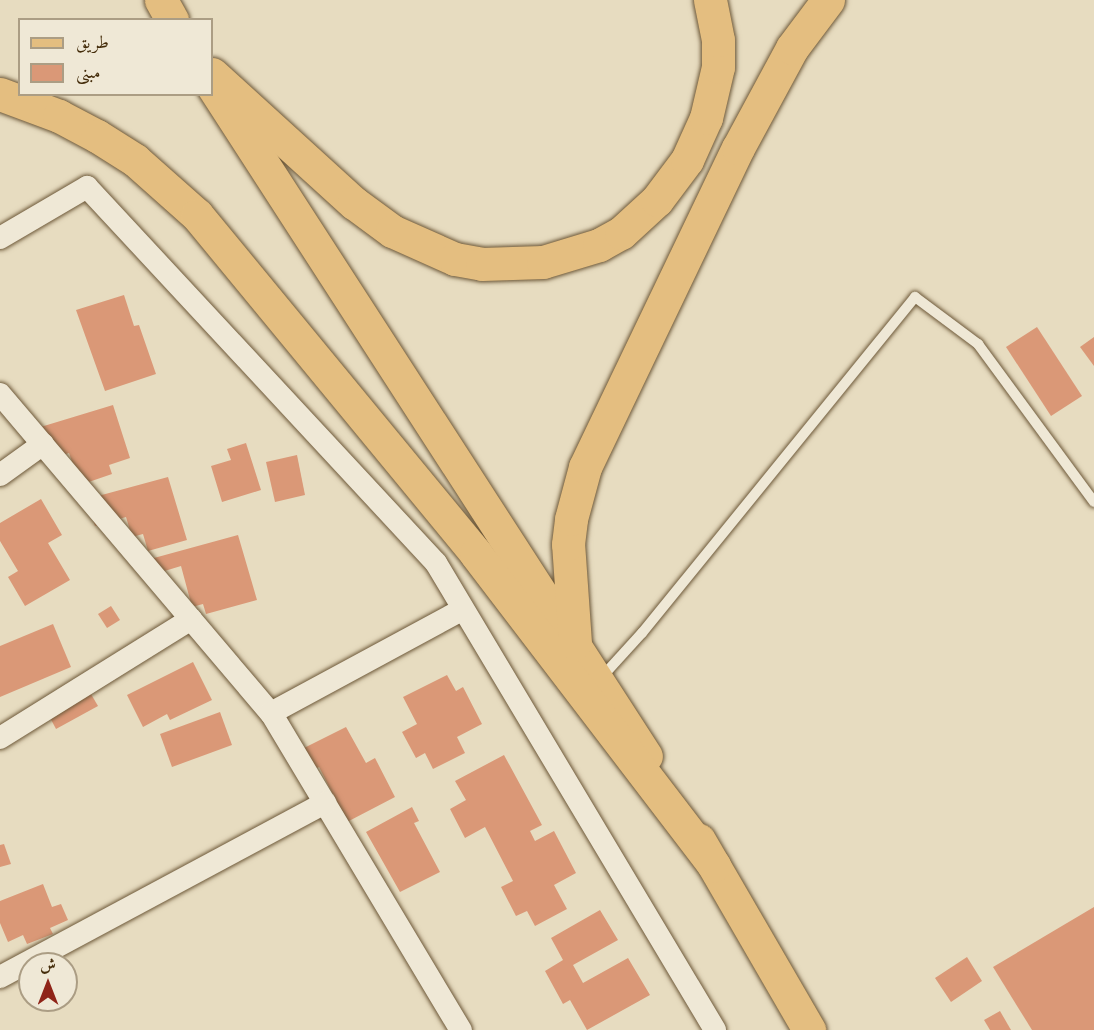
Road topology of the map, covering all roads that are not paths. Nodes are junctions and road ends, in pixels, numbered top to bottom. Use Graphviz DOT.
graph roads {
  1 [pos="161,0"];
  2 [pos="710,0"];
  3 [pos="828,0"];
  4 [pos="171,18"];
  5 [pos="213,75"];
  6 [pos="213,87"];
  7 [pos="0,94"];
  8 [pos="0,238"];
  9 [pos="0,394"];
  10 [pos="43,444"];
  11 [pos="0,475"];
  12 [pos="1094,502"];
  13 [pos="463,609"];
  14 [pos="190,618"];
  15 [pos="575,643"];
  16 [pos="598,680"];
  17 [pos="271,713"];
  18 [pos="0,738"];
  19 [pos="325,803"];
  20 [pos="714,865"];
  21 [pos="0,977"];
  22 [pos="461,1030"];
  23 [pos="715,1030"];
  24 [pos="809,1030"];
  1 -- 4 [label="main road"];
  2 -- 5 [label="main road"];
  3 -- 15 [label="main road"];
  6 -- 15 [label="main road"];
  7 -- 20 [label="main road"];
  8 -- 13 [label="street"];
  9 -- 10 [label="street"];
  10 -- 11 [label="street"];
  10 -- 14 [label="street"];
  12 -- 16 [label="lane"];
  13 -- 17 [label="street"];
  13 -- 23 [label="street"];
  14 -- 17 [label="street"];
  14 -- 18 [label="street"];
  15 -- 16 [label="main road"];
  16 -- 20 [label="main road"];
  17 -- 19 [label="street"];
  19 -- 21 [label="street"];
  19 -- 22 [label="street"];
  20 -- 24 [label="main road"];
}
